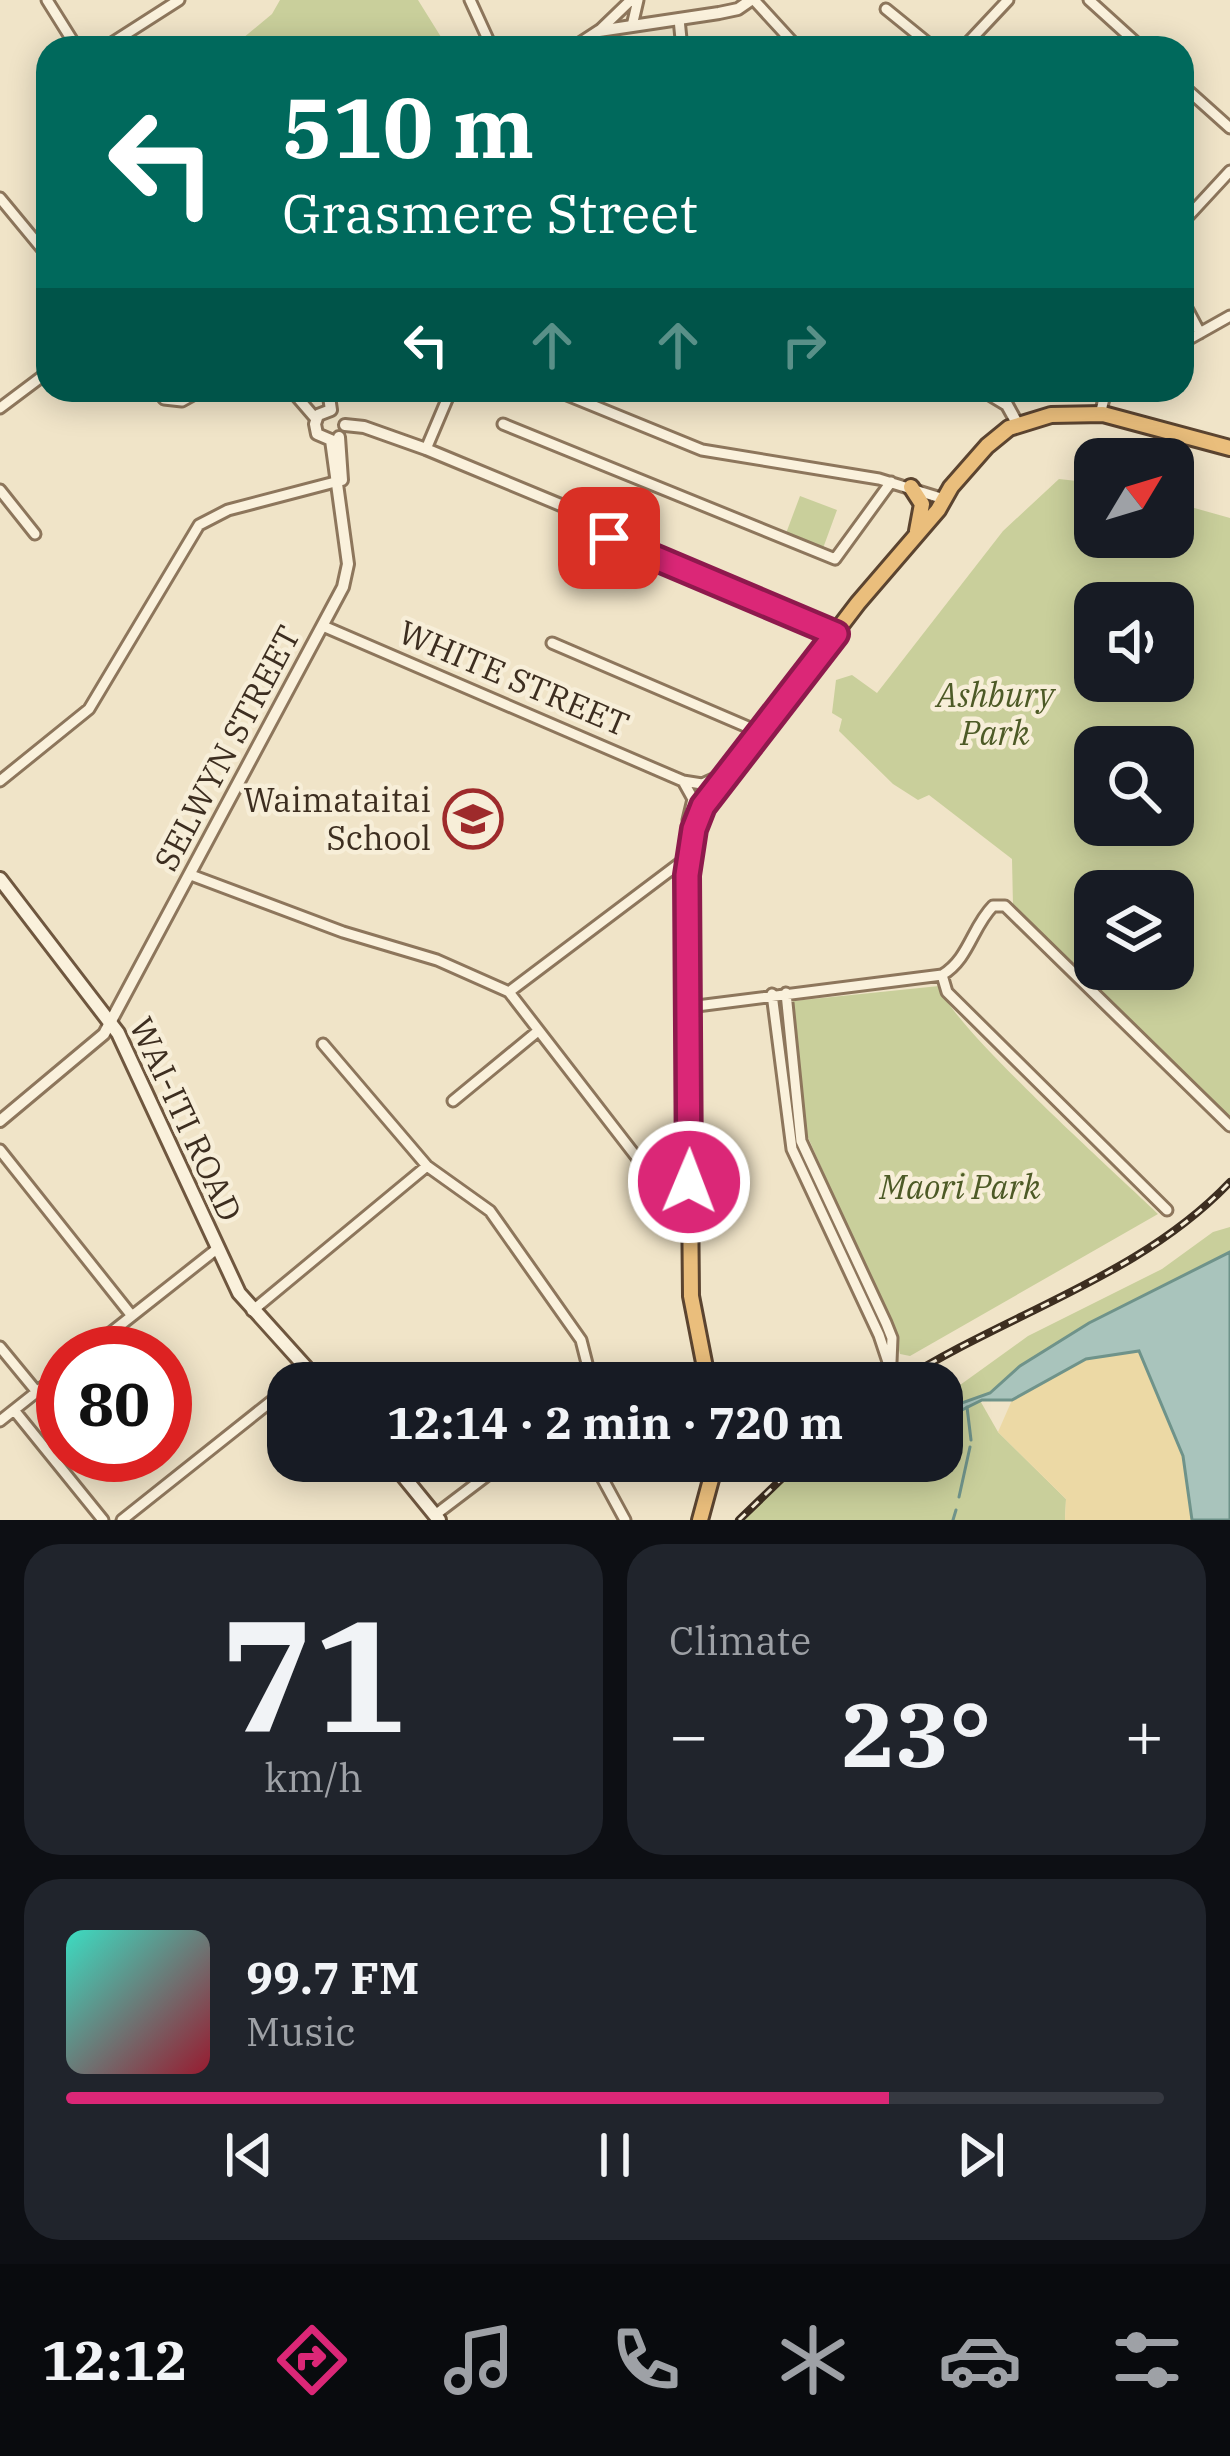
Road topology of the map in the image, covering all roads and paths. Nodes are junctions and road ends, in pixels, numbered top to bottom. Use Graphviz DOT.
graph roads {
  1 [pos="47,0"];
  2 [pos="179,0"];
  3 [pos="470,0"];
  4 [pos="634,0"];
  5 [pos="752,0"];
  6 [pos="1008,0"];
  7 [pos="1089,0"];
  8 [pos="886,8"];
  9 [pos="679,19"];
  10 [pos="632,26"];
  11 [pos="599,31"];
  12 [pos="70,36"];
  13 [pos="123,36"];
  14 [pos="486,36"];
  15 [pos="591,36"];
  16 [pos="681,36"];
  17 [pos="786,36"];
  18 [pos="920,36"];
  19 [pos="974,36"];
  20 [pos="1129,36"];
  21 [pos="1194,96"];
  22 [pos="1230,128"];
  23 [pos="1230,171"];
  24 [pos="0,198"];
  25 [pos="1194,210"];
  26 [pos="36,242"];
  27 [pos="1230,316"];
  28 [pos="1194,322"];
  29 [pos="1200,333"];
  30 [pos="1194,336"];
  31 [pos="36,381"];
  32 [pos="301,402"];
  33 [pos="330,402"];
  34 [pos="446,402"];
  35 [pos="585,402"];
  36 [pos="1001,402"];
  37 [pos="1103,402"];
  38 [pos="0,408"];
  39 [pos="331,410"];
  40 [pos="1100,415"];
  41 [pos="316,419"];
  42 [pos="1017,423"];
  43 [pos="503,424"];
  44 [pos="338,434"];
  45 [pos="1230,448"];
  46 [pos="426,449"];
  47 [pos="891,482"];
  48 [pos="337,486"];
  49 [pos="911,488"];
  50 [pos="0,490"];
  51 [pos="944,499"];
  52 [pos="35,534"];
  53 [pos="915,536"];
  54 [pos="323,626"];
  55 [pos="836,634"];
  56 [pos="552,643"];
  57 [pos="757,731"];
  58 [pos="724,774"];
  59 [pos="0,781"];
  60 [pos="683,781"];
  61 [pos="692,840"];
  62 [pos="688,857"];
  63 [pos="190,875"];
  64 [pos="0,879"];
  65 [pos="942,975"];
  66 [pos="509,992"];
  67 [pos="786,993"];
  68 [pos="772,994"];
  69 [pos="689,1006"];
  70 [pos="111,1022"];
  71 [pos="538,1031"];
  72 [pos="323,1044"];
  73 [pos="453,1101"];
  74 [pos="0,1121"];
  75 [pos="1229,1126"];
  76 [pos="0,1150"];
  77 [pos="428,1166"];
  78 [pos="1167,1210"];
  79 [pos="690,1211"];
  80 [pos="218,1248"];
  81 [pos="252,1311"];
  82 [pos="132,1316"];
  83 [pos="120,1326"];
  84 [pos="0,1347"];
  85 [pos="300,1362"];
  86 [pos="587,1362"];
  87 [pos="703,1362"];
  88 [pos="890,1362"];
  89 [pos="891,1362"];
  90 [pos="36,1391"];
  91 [pos="36,1393"];
  92 [pos="267,1404"];
  93 [pos="14,1410"];
  94 [pos="0,1420"];
  95 [pos="408,1482"];
  96 [pos="473,1482"];
  97 [pos="604,1482"];
  98 [pos="710,1482"];
  99 [pos="437,1518"];
  100 [pos="700,1519"];
  101 [pos="103,1520"];
  102 [pos="122,1520"];
  103 [pos="625,1520"];
  1 -- 12 [label="street"];
  2 -- 13 [label="street"];
  3 -- 14 [label="street"];
  4 -- 10 [label="street"];
  4 -- 11 [label="street"];
  5 -- 9 [label="street"];
  5 -- 17 [label="street"];
  6 -- 19 [label="street"];
  7 -- 20 [label="street"];
  8 -- 18 [label="street"];
  9 -- 10 [label="street"];
  9 -- 16 [label="street"];
  10 -- 11 [label="street"];
  11 -- 15 [label="street"];
  21 -- 22 [label="street"];
  23 -- 25 [label="street"];
  24 -- 26 [label="street"];
  27 -- 29 [label="street"];
  28 -- 29 [label="street"];
  29 -- 30 [label="street"];
  31 -- 38 [label="street"];
  32 -- 41 [label="street"];
  33 -- 39 [label="street"];
  34 -- 46 [label="street"];
  35 -- 47 [label="street"];
  36 -- 42 [label="street"];
  37 -- 40 [label="street"];
  39 -- 41 [label="street"];
  39 -- 44 [label="street"];
  40 -- 42 [label="highway"];
  40 -- 45 [label="highway"];
  41 -- 44 [label="street"];
  42 -- 51 [label="highway"];
  43 -- 47 [label="street"];
  44 -- 46 [label="street"];
  44 -- 48 [label="street, SELWYN STREET"];
  46 -- 55 [label="street"];
  47 -- 49 [label="street"];
  48 -- 54 [label="street, SELWYN STREET"];
  48 -- 59 [label="street"];
  49 -- 51 [label="street"];
  49 -- 53 [label="highway"];
  50 -- 52 [label="street"];
  51 -- 53 [label="highway"];
  53 -- 55 [label="highway"];
  54 -- 60 [label="street, WHITE STREET"];
  54 -- 63 [label="street, SELWYN STREET"];
  55 -- 57 [label="highway"];
  56 -- 57 [label="street"];
  57 -- 58 [label="highway"];
  58 -- 60 [label="street"];
  58 -- 61 [label="highway"];
  60 -- 61 [label="street"];
  61 -- 62 [label="highway"];
  62 -- 66 [label="street"];
  62 -- 69 [label="highway"];
  63 -- 66 [label="street"];
  63 -- 70 [label="street, SELWYN STREET"];
  64 -- 70 [label="main road, WAI-ITI ROAD"];
  65 -- 67 [label="street"];
  65 -- 75 [label="street"];
  65 -- 78 [label="street"];
  66 -- 71 [label="street"];
  67 -- 68 [label="street"];
  67 -- 89 [label="street"];
  68 -- 69 [label="street"];
  68 -- 88 [label="street"];
  69 -- 79 [label="highway"];
  70 -- 74 [label="street, SELWYN STREET"];
  70 -- 80 [label="main road, WAI-ITI ROAD"];
  71 -- 73 [label="street"];
  71 -- 79 [label="street"];
  72 -- 77 [label="street"];
  76 -- 82 [label="street"];
  77 -- 81 [label="street"];
  77 -- 86 [label="street"];
  79 -- 87 [label="highway"];
  80 -- 81 [label="main road, WAI-ITI ROAD"];
  80 -- 82 [label="street"];
  81 -- 85 [label="main road, WAI-ITI ROAD"];
  82 -- 83 [label="street"];
  84 -- 90 [label="street"];
  91 -- 93 [label="street"];
  92 -- 102 [label="street"];
  93 -- 94 [label="street"];
  93 -- 101 [label="street"];
  95 -- 99 [label="main road"];
  96 -- 99 [label="street"];
  97 -- 103 [label="street"];
  98 -- 100 [label="highway"];
}
